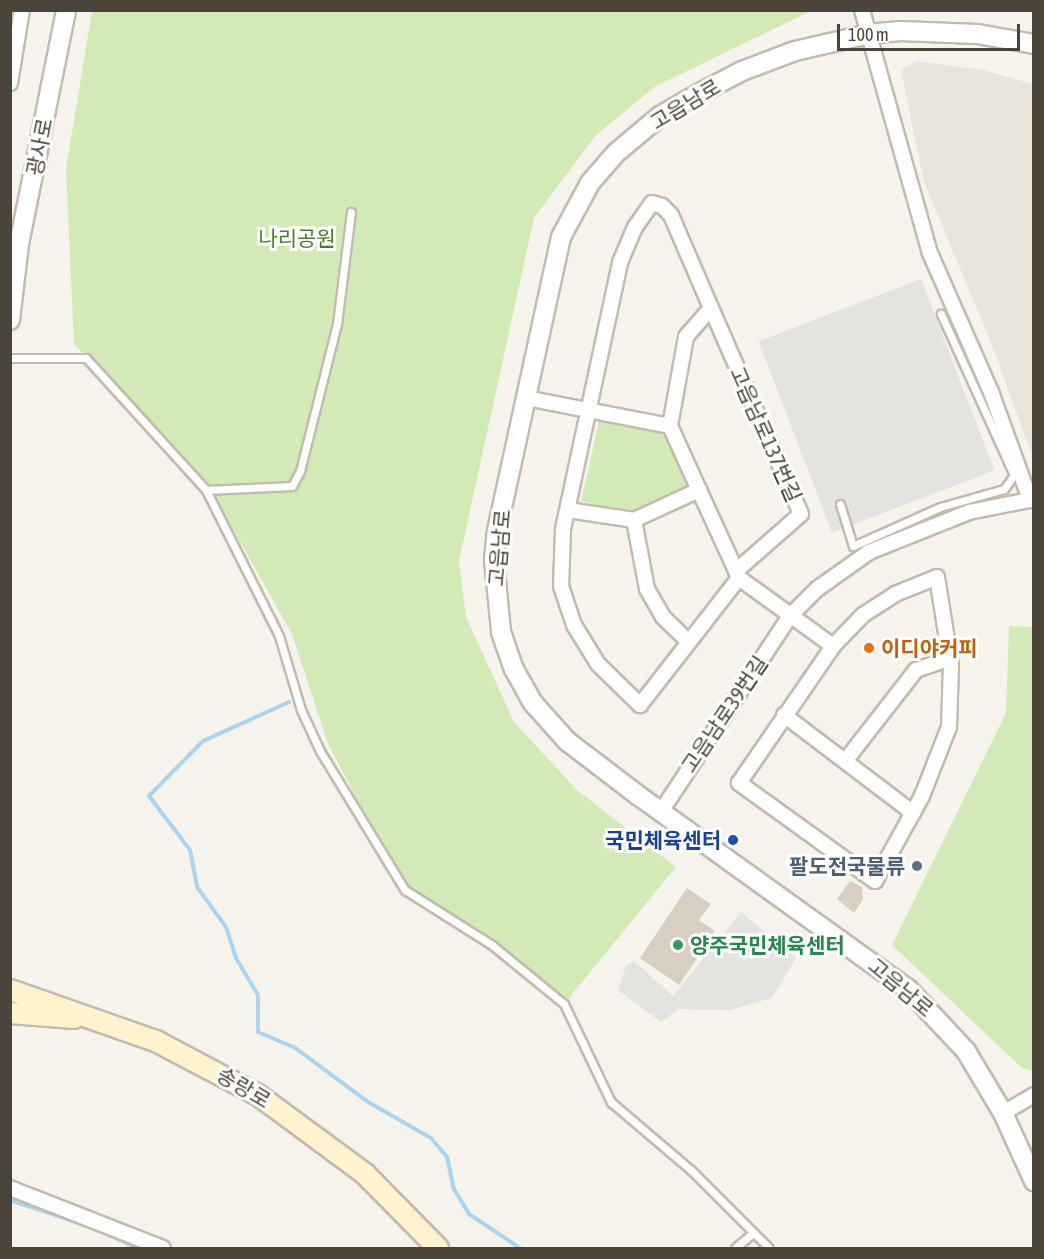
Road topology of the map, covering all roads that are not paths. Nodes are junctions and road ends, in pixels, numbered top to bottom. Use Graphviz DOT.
graph roads {
  1 [pos="22,10"];
  2 [pos="66,10"];
  3 [pos="862,10"];
  4 [pos="869,34"];
  5 [pos="1034,45"];
  6 [pos="10,83"];
  7 [pos="351,212"];
  8 [pos="711,308"];
  9 [pos="941,314"];
  10 [pos="10,320"];
  11 [pos="10,358"];
  12 [pos="526,398"];
  13 [pos="588,410"];
  14 [pos="670,426"];
  15 [pos="206,490"];
  16 [pos="699,490"];
  17 [pos="1032,499"];
  18 [pos="840,504"];
  19 [pos="568,510"];
  20 [pos="634,520"];
  21 [pos="738,575"];
  22 [pos="789,617"];
  23 [pos="687,640"];
  24 [pos="833,646"];
  25 [pos="950,658"];
  26 [pos="784,715"];
  27 [pos="846,760"];
  28 [pos="660,813"];
  29 [pos="913,813"];
  30 [pos="10,980"];
  31 [pos="10,990"];
  32 [pos="54,1004"];
  33 [pos="10,1013"];
  34 [pos="100,1020"];
  35 [pos="1034,1095"];
  36 [pos="1003,1113"];
  37 [pos="1034,1181"];
  38 [pos="10,1188"];
  39 [pos="753,1233"];
  40 [pos="163,1248"];
  41 [pos="438,1248"];
  42 [pos="735,1248"];
  43 [pos="769,1248"];
  1 -- 6 [label="street"];
  2 -- 10 [label="street, 광사로"];
  3 -- 4 [label="street"];
  4 -- 5 [label="street, 고읍남로"];
  4 -- 12 [label="street, 고읍남로"];
  4 -- 17 [label="street"];
  7 -- 15 [label="lane"];
  8 -- 13 [label="street, 고읍남로137번길"];
  8 -- 14 [label="street"];
  8 -- 21 [label="street, 고읍남로137번길"];
  9 -- 18 [label="lane"];
  11 -- 15 [label="lane"];
  12 -- 13 [label="street"];
  12 -- 28 [label="street, 고읍남로"];
  13 -- 14 [label="street"];
  13 -- 19 [label="street, 고읍남로137번길"];
  14 -- 16 [label="street"];
  15 -- 39 [label="lane"];
  16 -- 20 [label="street"];
  16 -- 21 [label="street"];
  17 -- 22 [label="street, 고읍남로39번길"];
  19 -- 20 [label="street"];
  19 -- 23 [label="street, 고읍남로137번길"];
  20 -- 23 [label="street"];
  21 -- 22 [label="street"];
  21 -- 23 [label="street, 고읍남로137번길"];
  22 -- 24 [label="street"];
  22 -- 28 [label="street, 고읍남로39번길"];
  24 -- 25 [label="street"];
  24 -- 26 [label="street"];
  25 -- 27 [label="street"];
  25 -- 29 [label="street"];
  26 -- 27 [label="street"];
  26 -- 29 [label="street"];
  27 -- 29 [label="street"];
  28 -- 36 [label="street, 고읍남로"];
  30 -- 32 [label="main road"];
  31 -- 32 [label="main road, 송랑로"];
  32 -- 34 [label="main road, 송랑로"];
  33 -- 34 [label="main road"];
  34 -- 41 [label="main road, 송랑로"];
  35 -- 36 [label="street"];
  36 -- 37 [label="street, 고읍남로"];
  38 -- 40 [label="street"];
  39 -- 42 [label="lane"];
  39 -- 43 [label="lane"];
}
